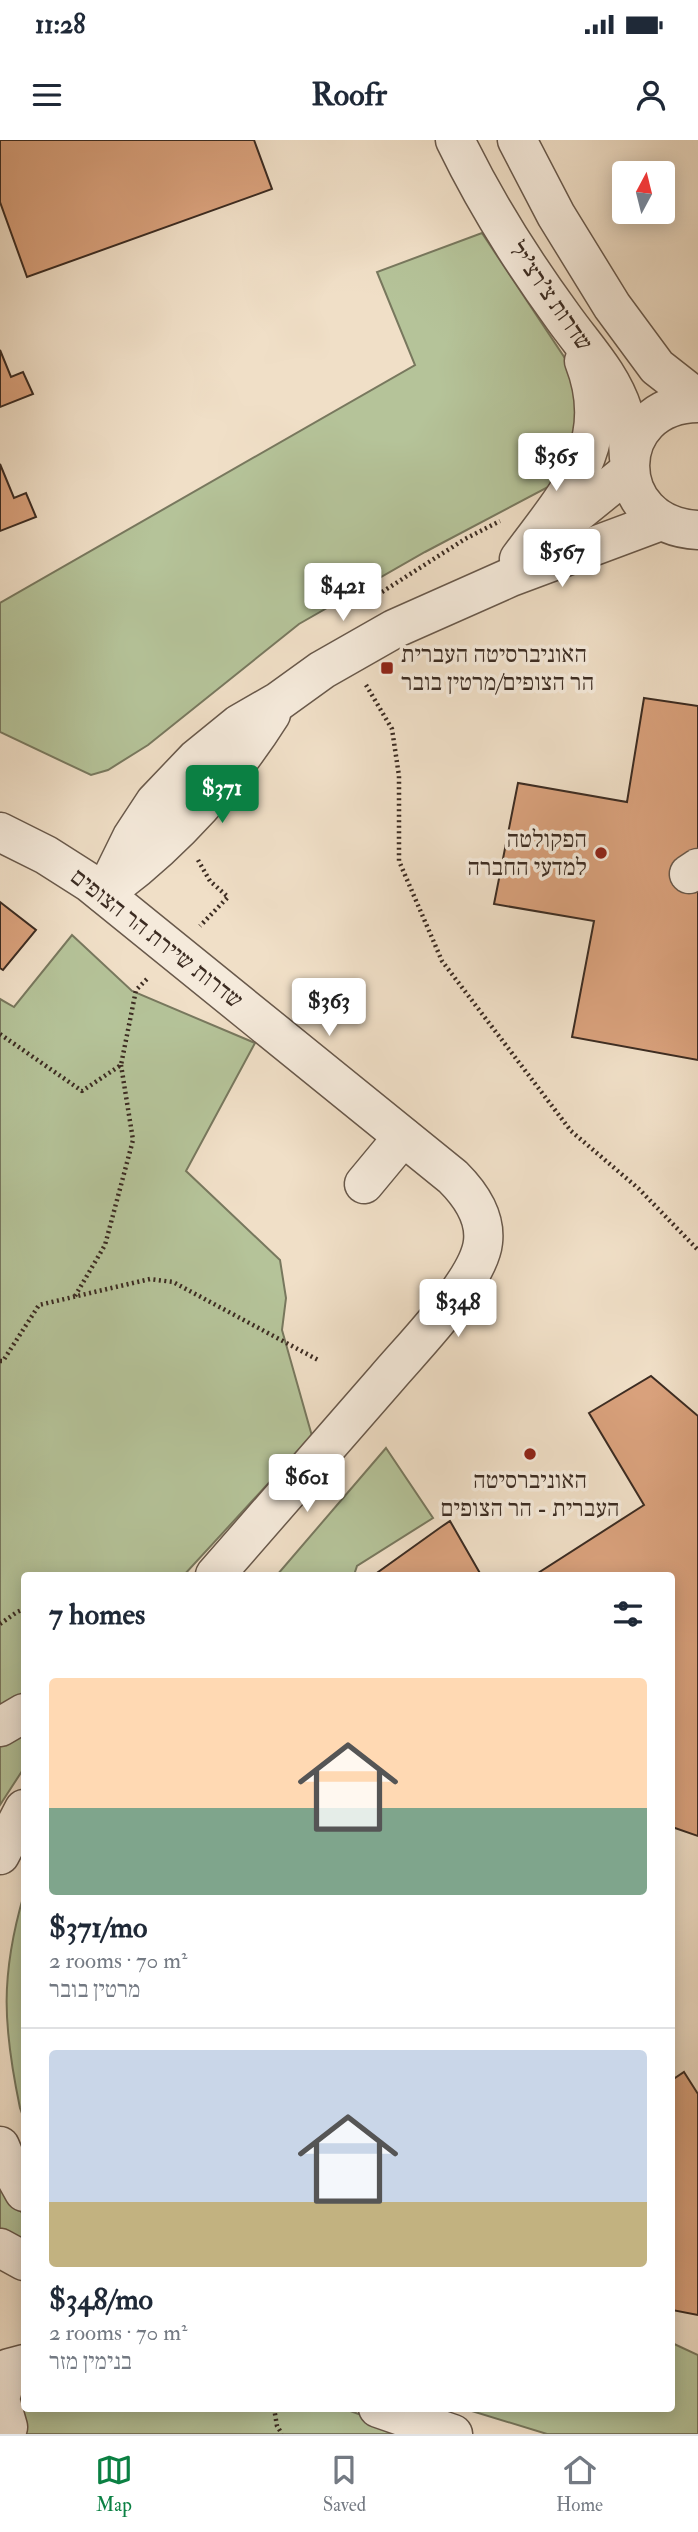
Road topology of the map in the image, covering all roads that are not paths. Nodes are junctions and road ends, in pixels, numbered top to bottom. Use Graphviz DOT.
graph roads {
  1 [pos="455,140"];
  2 [pos="517,140"];
  3 [pos="563,318"];
  4 [pos="698,402"];
  5 [pos="629,465"];
  6 [pos="661,521"];
  7 [pos="698,530"];
  8 [pos="519,559"];
  9 [pos="443,606"];
  10 [pos="279,701"];
  11 [pos="0,832"];
  12 [pos="104,894"];
  13 [pos="403,1137"];
  14 [pos="364,1184"];
  15 [pos="218,1572"];
  16 [pos="21,1715"];
  17 [pos="0,1727"];
  18 [pos="21,1815"];
  19 [pos="0,1855"];
  20 [pos="0,2146"];
  21 [pos="21,2187"];
  22 [pos="0,2248"];
  23 [pos="21,2259"];
  24 [pos="21,2365"];
  25 [pos="390,2412"];
  26 [pos="6,2434"];
  27 [pos="453,2434"];
  1 -- 3 [label="street, שדרות צ'רצ'יל"];
  2 -- 4 [label="street, שדרות צ'רצ'יל"];
  3 -- 5 [label="street, שדרות צ'רצ'יל"];
  3 -- 8 [label="street"];
  4 -- 5 [label="street"];
  5 -- 6 [label="street, שדרות צ'רצ'יל"];
  5 -- 8 [label="street"];
  6 -- 7 [label="street"];
  6 -- 9 [label="street"];
  8 -- 9 [label="street"];
  9 -- 10 [label="street"];
  10 -- 12 [label="street"];
  10 -- 12 [label="street"];
  11 -- 12 [label="street, שדרות שיירת הר הצופים"];
  12 -- 13 [label="street, שדרות שיירת הר הצופים"];
  13 -- 14 [label="street"];
  13 -- 15 [label="street, שדרות שיירת הר הצופים"];
  16 -- 17 [label="street"];
  18 -- 19 [label="street"];
  20 -- 21 [label="street"];
  22 -- 23 [label="street"];
  24 -- 26 [label="street"];
  25 -- 27 [label="street"];
}
